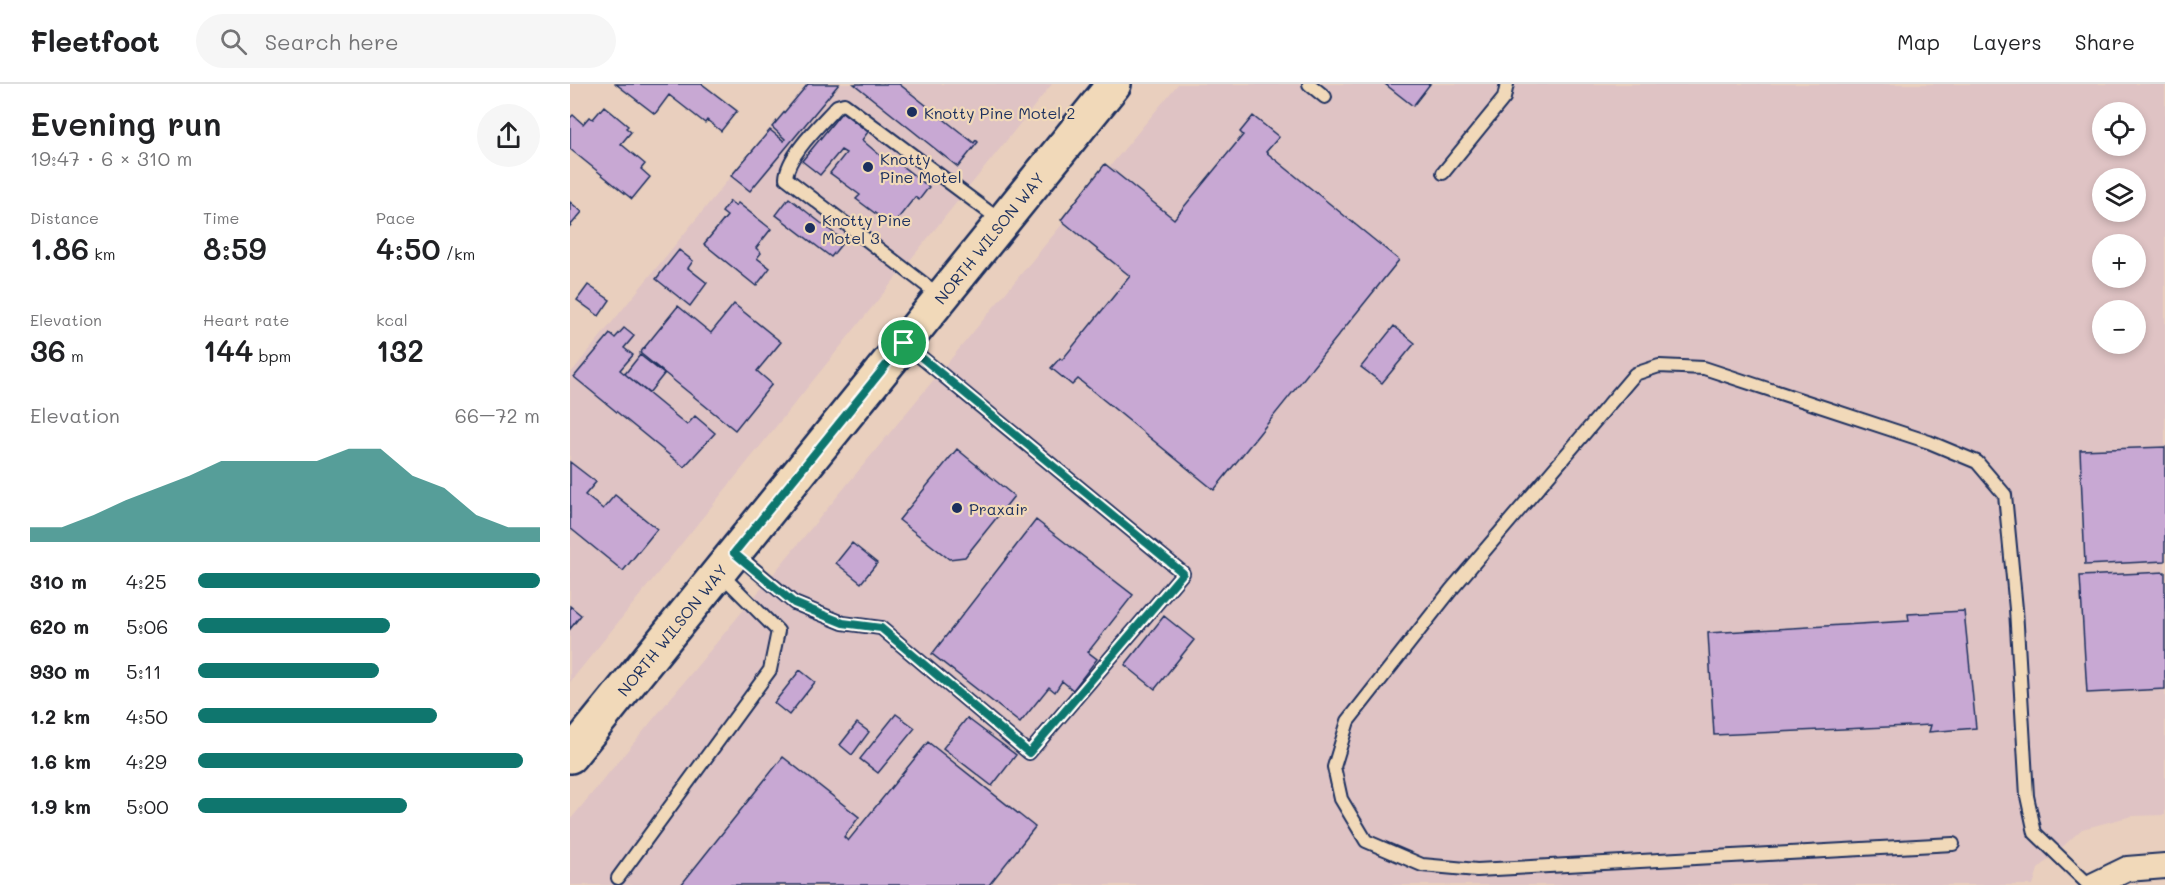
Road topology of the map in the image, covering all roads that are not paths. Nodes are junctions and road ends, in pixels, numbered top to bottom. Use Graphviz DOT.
graph roads {
  1 [pos="1114,84"];
  2 [pos="1309,84"];
  3 [pos="1506,84"];
  4 [pos="1325,97"];
  5 [pos="1443,173"];
  6 [pos="1002,222"];
  7 [pos="941,297"];
  8 [pos="904,343"];
  9 [pos="727,562"];
  10 [pos="570,756"];
  11 [pos="1953,844"];
  12 [pos="2165,866"];
  13 [pos="618,878"];
  14 [pos="2089,885"];
  15 [pos="2094,885"];
  1 -- 6 [label="main road, NORTH WILSON WAY"];
  2 -- 4 [label="lane"];
  3 -- 5 [label="lane"];
  6 -- 7 [label="main road, NORTH WILSON WAY"];
  6 -- 7 [label="lane"];
  7 -- 8 [label="main road, NORTH WILSON WAY"];
  8 -- 9 [label="main road, NORTH WILSON WAY"];
  8 -- 9 [label="lane"];
  9 -- 10 [label="main road, NORTH WILSON WAY"];
  9 -- 13 [label="lane"];
  11 -- 14 [label="lane"];
  12 -- 15 [label="street"];
}
